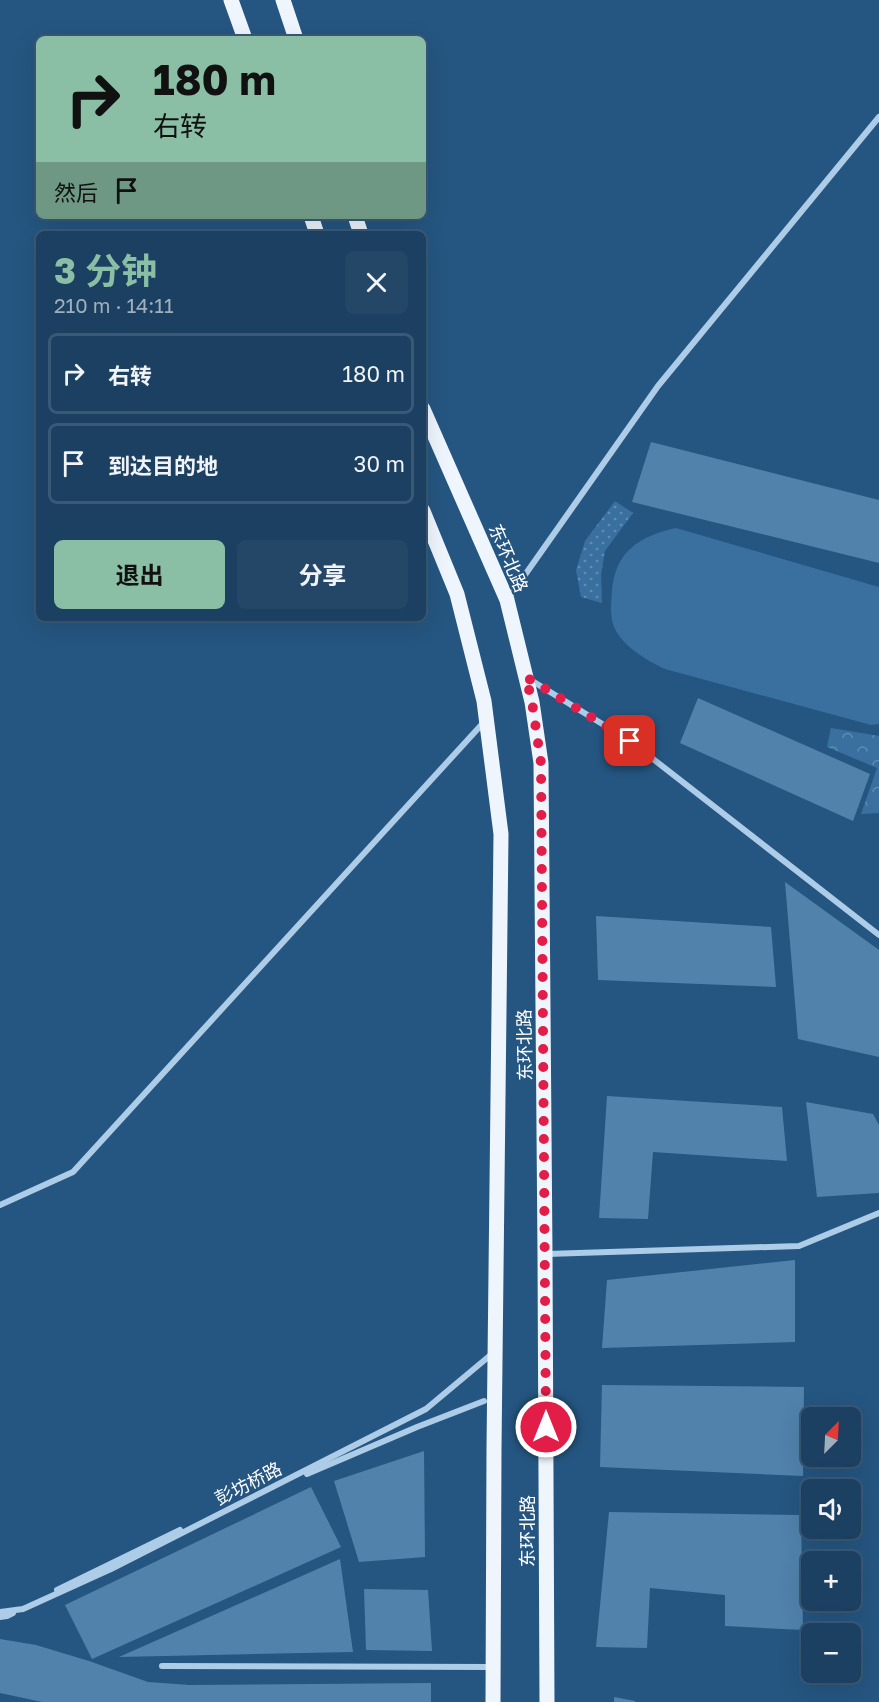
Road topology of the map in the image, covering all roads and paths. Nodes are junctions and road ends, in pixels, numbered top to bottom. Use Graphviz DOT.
graph roads {
  1 [pos="231,0"];
  2 [pos="283,0"];
  3 [pos="244,36"];
  4 [pos="295,36"];
  5 [pos="879,117"];
  6 [pos="426,415"];
  7 [pos="426,518"];
  8 [pos="507,600"];
  9 [pos="526,677"];
  10 [pos="487,719"];
  11 [pos="879,935"];
  12 [pos="0,1205"];
  13 [pos="879,1213"];
  14 [pos="545,1254"];
  15 [pos="494,1352"];
  16 [pos="484,1401"];
  17 [pos="0,1612"];
  18 [pos="0,1617"];
  19 [pos="162,1666"];
  20 [pos="494,1668"];
  21 [pos="494,1702"];
  22 [pos="547,1702"];
  1 -- 3 [label="main road"];
  2 -- 4 [label="main road"];
  5 -- 8 [label="street"];
  6 -- 8 [label="main road, 东环北路"];
  7 -- 10 [label="main road, 东环北路"];
  8 -- 9 [label="main road, 东环北路"];
  9 -- 11 [label="street"];
  9 -- 14 [label="main road, 东环北路"];
  10 -- 12 [label="street"];
  10 -- 15 [label="main road, 东环北路"];
  13 -- 14 [label="street"];
  14 -- 22 [label="main road, 东环北路"];
  15 -- 17 [label="street, 彭坊桥路"];
  15 -- 20 [label="main road, 东环北路"];
  16 -- 18 [label="street"];
  19 -- 20 [label="street"];
  20 -- 21 [label="main road, 东环北路"];
}
